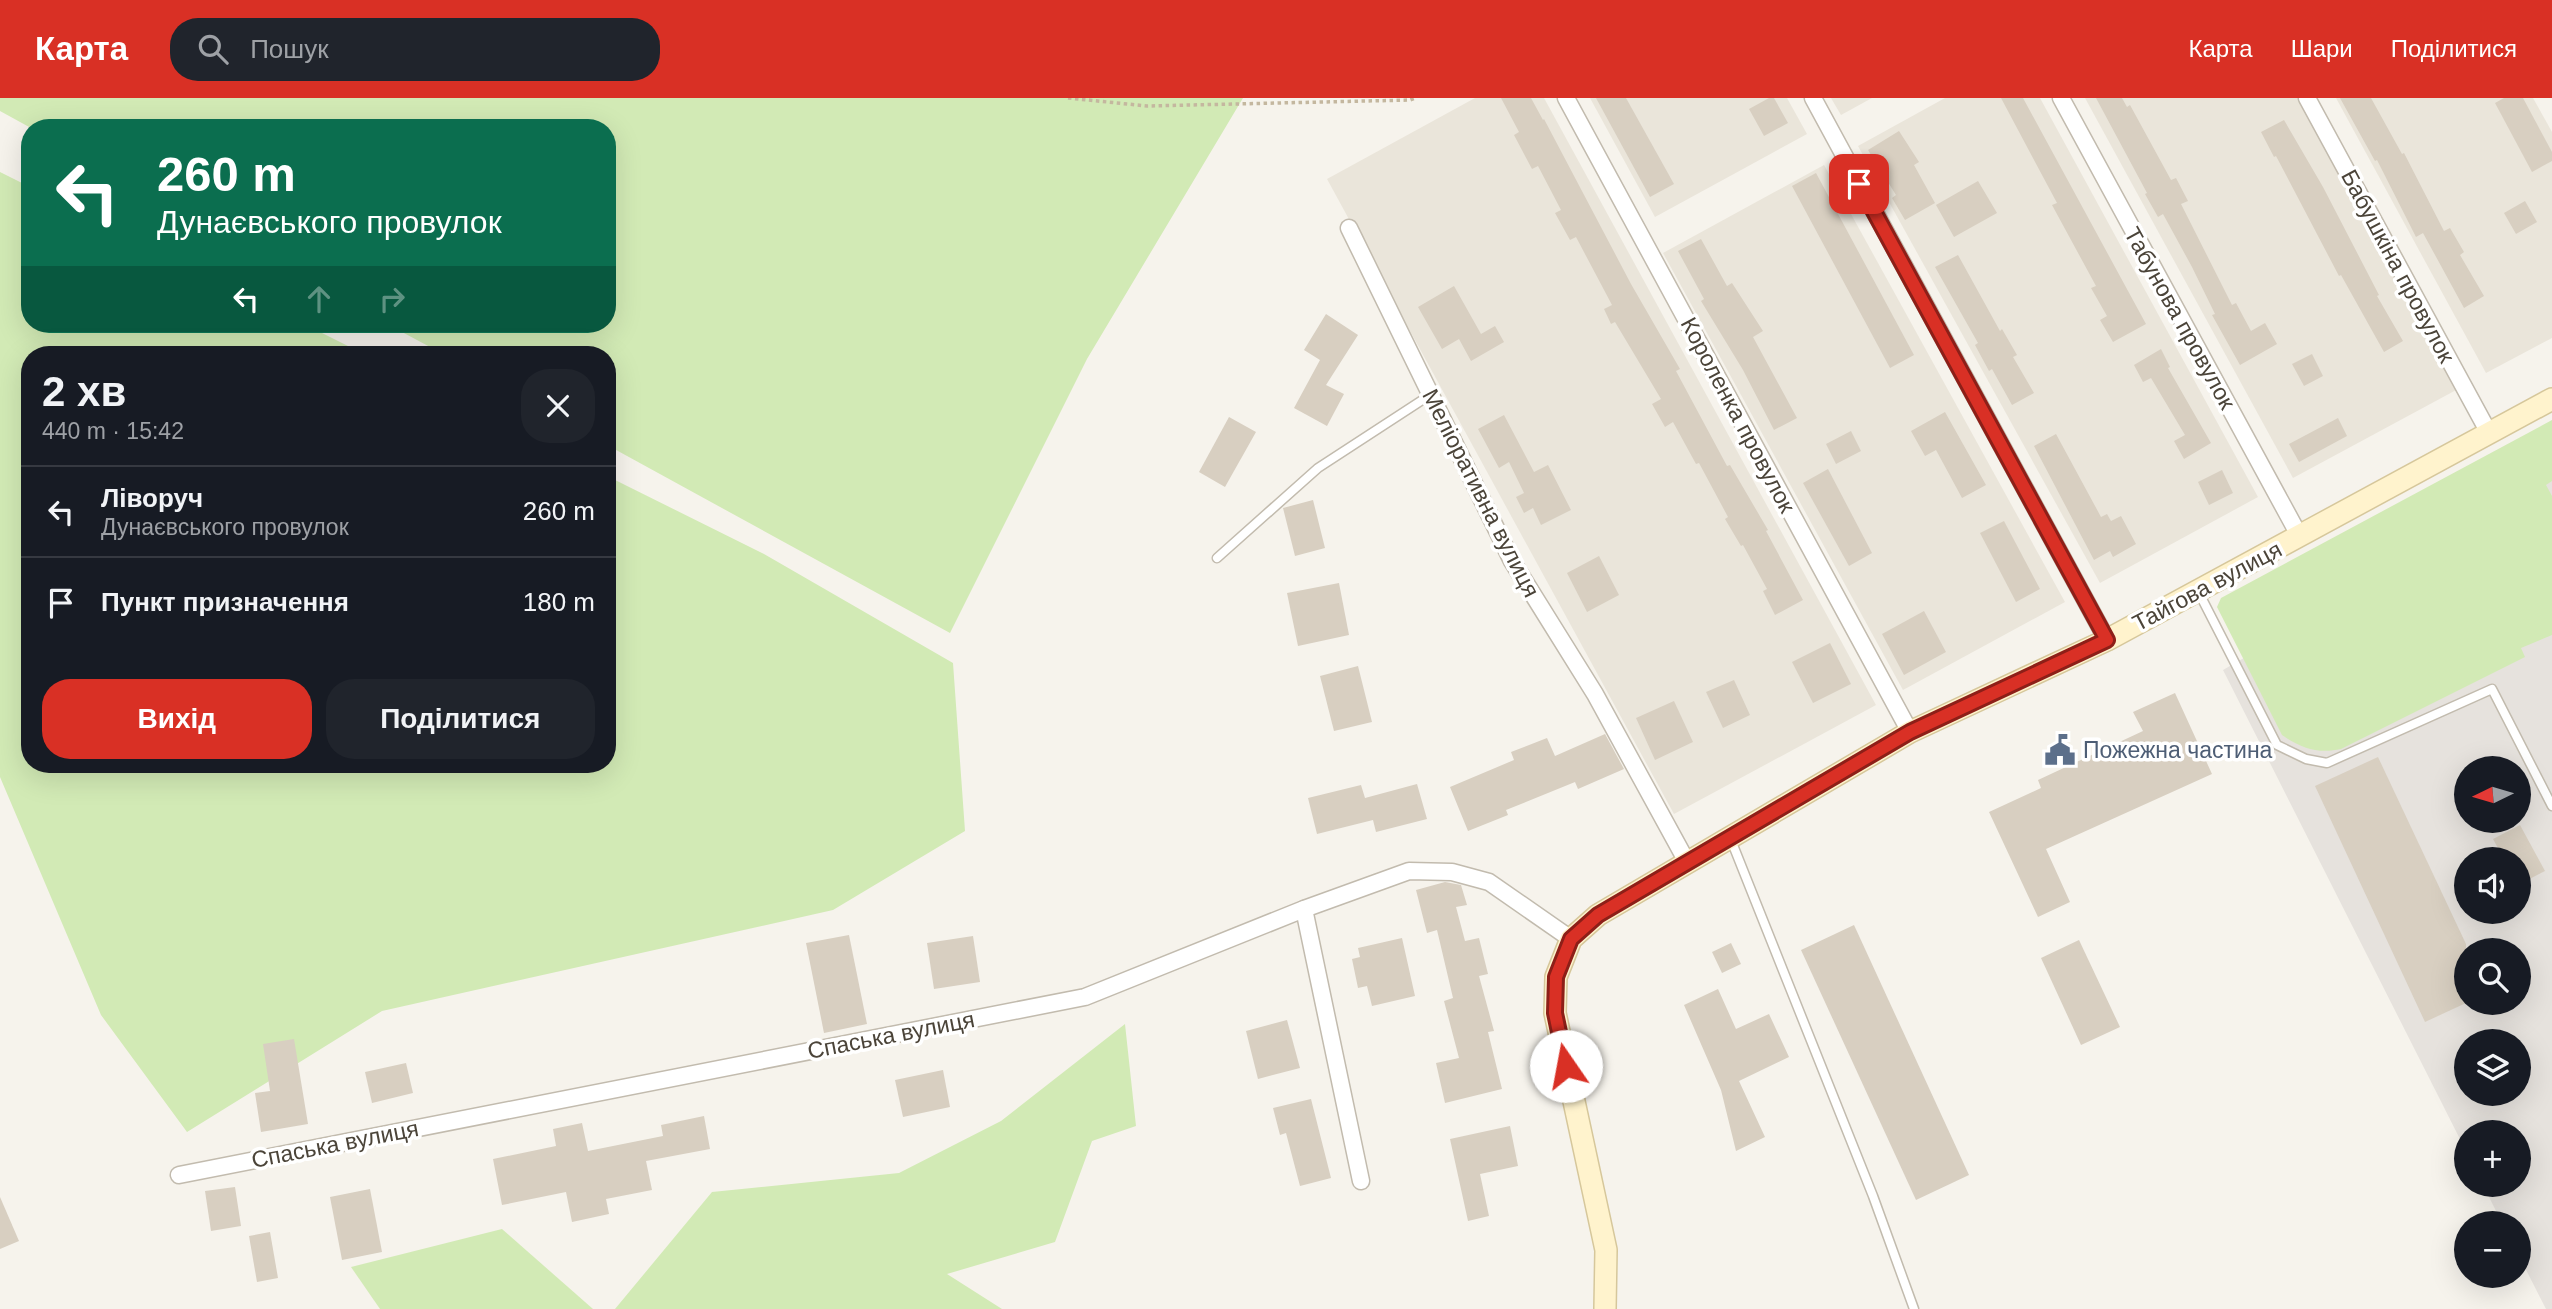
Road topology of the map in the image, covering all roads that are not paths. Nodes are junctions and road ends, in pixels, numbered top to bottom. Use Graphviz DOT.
graph roads {
  1 [pos="1566,98"];
  2 [pos="1813,98"];
  3 [pos="2061,98"];
  4 [pos="2307,98"];
  5 [pos="1349,228"];
  6 [pos="1430,395"];
  7 [pos="2552,399"];
  8 [pos="2489,433"];
  9 [pos="2300,537"];
  10 [pos="1217,558"];
  11 [pos="2198,591"];
  12 [pos="2107,640"];
  13 [pos="1910,732"];
  14 [pos="2552,806"];
  15 [pos="1729,837"];
  16 [pos="1687,862"];
  17 [pos="1304,909"];
  18 [pos="1571,939"];
  19 [pos="179,1175"];
  20 [pos="1361,1181"];
  21 [pos="1605,1309"];
  22 [pos="1914,1309"];
  1 -- 13 [label="street, Короленка провулок"];
  2 -- 12 [label="street"];
  3 -- 9 [label="street, Табунова провулок"];
  4 -- 8 [label="street, Бабушкіна провулок"];
  5 -- 6 [label="street, Меліоративна вулиця"];
  6 -- 10 [label="lane"];
  6 -- 16 [label="street, Меліоративна вулиця"];
  7 -- 8 [label="street, Тайгова вулиця"];
  8 -- 9 [label="street, Тайгова вулиця"];
  9 -- 11 [label="street, Тайгова вулиця"];
  11 -- 12 [label="street, Тайгова вулиця"];
  11 -- 14 [label="lane"];
  12 -- 13 [label="street, Тайгова вулиця"];
  13 -- 15 [label="street, Тайгова вулиця"];
  15 -- 16 [label="street, Тайгова вулиця"];
  15 -- 22 [label="lane"];
  16 -- 18 [label="street, Тайгова вулиця"];
  17 -- 18 [label="street, Спаська вулиця"];
  17 -- 19 [label="street, Спаська вулиця"];
  17 -- 20 [label="street"];
  18 -- 21 [label="street, Тайгова вулиця"];
}
